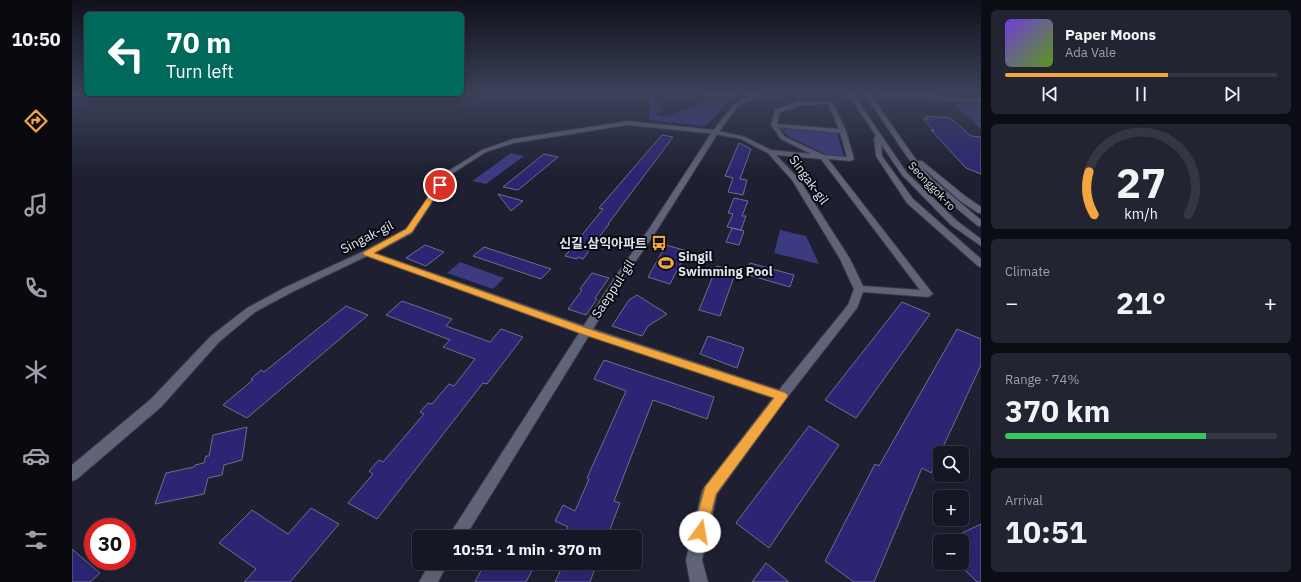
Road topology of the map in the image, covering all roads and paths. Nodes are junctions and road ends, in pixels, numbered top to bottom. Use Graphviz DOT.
graph roads {
  1 [pos="723,121"];
  2 [pos="775,121"];
  3 [pos="839,121"];
  4 [pos="868,121"];
  5 [pos="885,121"];
  6 [pos="774,125"];
  7 [pos="843,131"];
  8 [pos="715,132"];
  9 [pos="877,136"];
  10 [pos="903,147"];
  11 [pos="770,152"];
  12 [pos="823,158"];
  13 [pos="981,210"];
  14 [pos="981,224"];
  15 [pos="981,243"];
  16 [pos="367,253"];
  17 [pos="981,264"];
  18 [pos="859,289"];
  19 [pos="586,331"];
  20 [pos="782,396"];
  21 [pos="72,474"];
  22 [pos="460,530"];
  23 [pos="436,570"];
  24 [pos="428,582"];
  25 [pos="699,582"];
  1 -- 8 [label="street, Saeppul-gil"];
  2 -- 6 [label="street"];
  3 -- 7 [label="street"];
  4 -- 9 [label="street, Seonggok-ro"];
  5 -- 10 [label="street, Seonggok-ro"];
  6 -- 7 [label="street"];
  6 -- 12 [label="street"];
  7 -- 12 [label="street"];
  8 -- 11 [label="street, Singak-gil"];
  8 -- 16 [label="street, Singak-gil"];
  8 -- 19 [label="street, Saeppul-gil"];
  9 -- 15 [label="street, Seonggok-ro"];
  9 -- 17 [label="street"];
  10 -- 13 [label="street"];
  10 -- 14 [label="street, Seonggok-ro"];
  11 -- 12 [label="street"];
  11 -- 18 [label="street, Singak-gil"];
  12 -- 18 [label="street"];
  16 -- 19 [label="street"];
  16 -- 21 [label="street, Singak-gil"];
  18 -- 20 [label="street"];
  19 -- 20 [label="street"];
  19 -- 22 [label="street, Saeppul-gil"];
  20 -- 25 [label="street"];
  23 -- 24 [label="street"];
}
